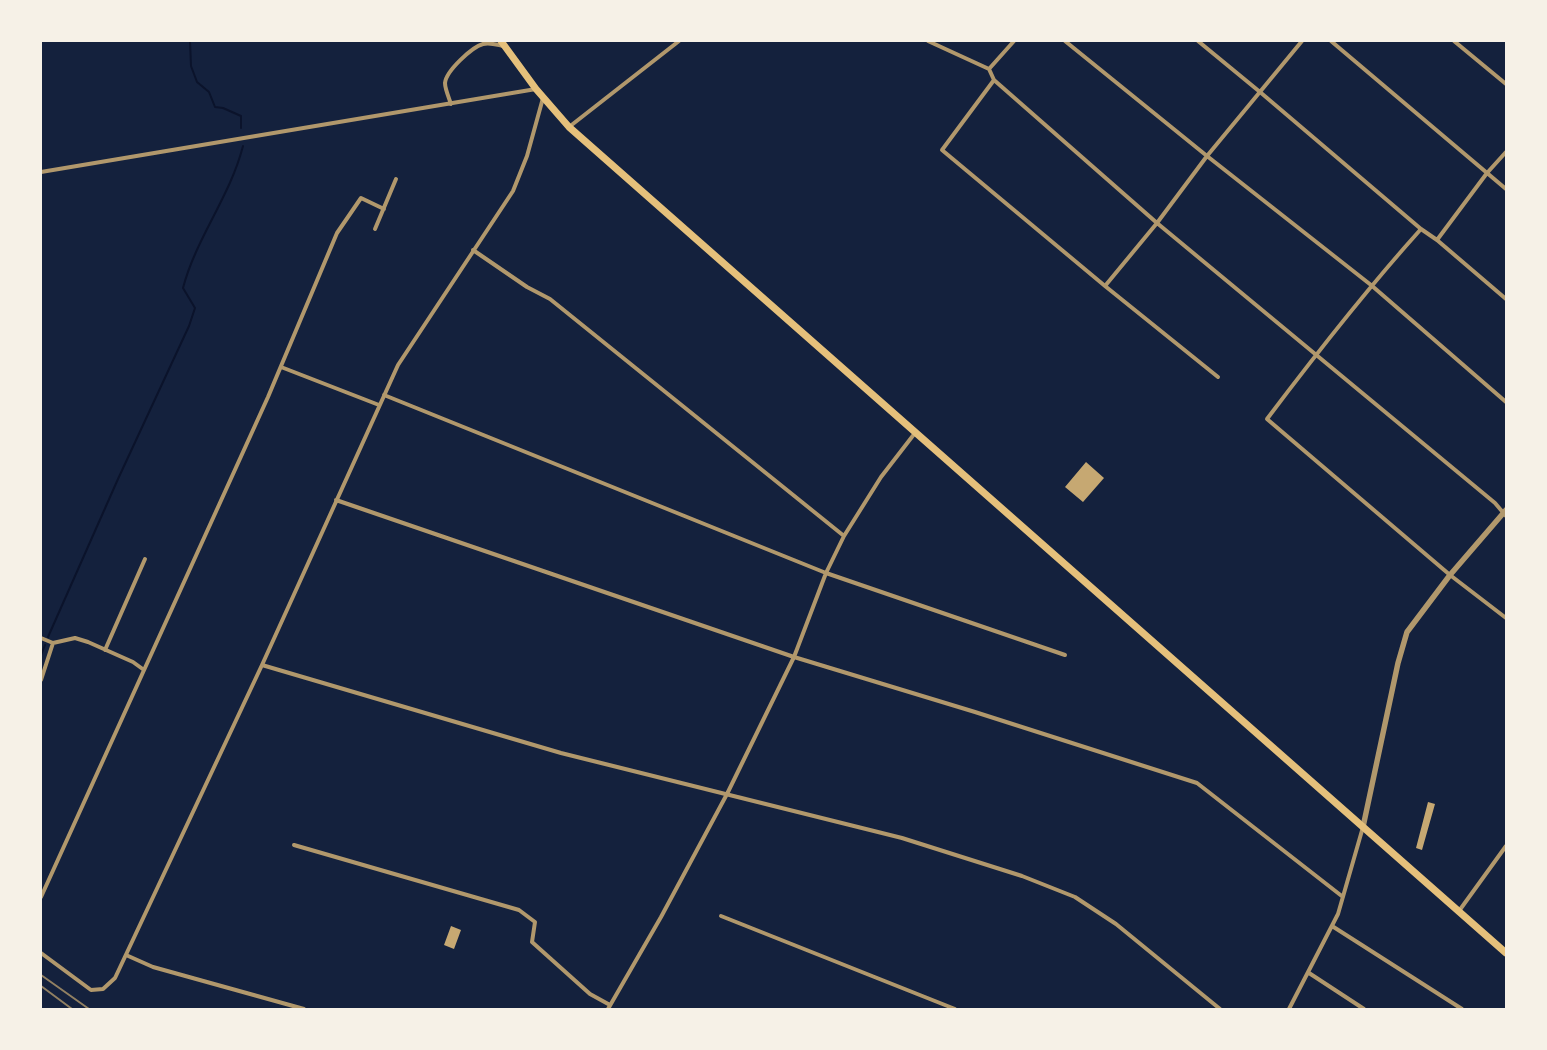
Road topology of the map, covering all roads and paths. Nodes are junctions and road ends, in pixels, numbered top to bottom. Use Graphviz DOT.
graph roads {
  1 [pos="679,41"];
  2 [pos="928,41"];
  3 [pos="1014,41"];
  4 [pos="1065,41"];
  5 [pos="1198,41"];
  6 [pos="1302,41"];
  7 [pos="1331,41"];
  8 [pos="1454,41"];
  9 [pos="503,44"];
  10 [pos="989,69"];
  11 [pos="994,80"];
  12 [pos="1506,84"];
  13 [pos="536,89"];
  14 [pos="1260,92"];
  15 [pos="544,97"];
  16 [pos="452,104"];
  17 [pos="569,127"];
  18 [pos="1506,152"];
  19 [pos="1207,156"];
  20 [pos="42,171"];
  21 [pos="1486,173"];
  22 [pos="396,179"];
  23 [pos="1506,189"];
  24 [pos="384,209"];
  25 [pos="1157,223"];
  26 [pos="375,229"];
  27 [pos="1421,229"];
  28 [pos="1437,240"];
  29 [pos="473,250"];
  30 [pos="1371,285"];
  31 [pos="1105,286"];
  32 [pos="1506,299"];
  33 [pos="1316,354"];
  34 [pos="281,366"];
  35 [pos="1218,377"];
  36 [pos="384,396"];
  37 [pos="1506,402"];
  38 [pos="379,405"];
  39 [pos="915,433"];
  40 [pos="336,500"];
  41 [pos="1505,513"];
  42 [pos="844,536"];
  43 [pos="145,559"];
  44 [pos="826,573"];
  45 [pos="1450,574"];
  46 [pos="1506,618"];
  47 [pos="41,638"];
  48 [pos="53,643"];
  49 [pos="105,650"];
  50 [pos="1065,655"];
  51 [pos="794,657"];
  52 [pos="262,665"];
  53 [pos="144,670"];
  54 [pos="41,680"];
  55 [pos="726,794"];
  56 [pos="1363,827"];
  57 [pos="294,845"];
  58 [pos="1506,846"];
  59 [pos="41,897"];
  60 [pos="1343,897"];
  61 [pos="1459,911"];
  62 [pos="721,916"];
  63 [pos="1332,926"];
  64 [pos="41,953"];
  65 [pos="1506,953"];
  66 [pos="126,955"];
  67 [pos="1308,973"];
  68 [pos="609,1007"];
  69 [pos="304,1009"];
  70 [pos="955,1009"];
  71 [pos="1220,1009"];
  72 [pos="1289,1009"];
  73 [pos="1364,1009"];
  74 [pos="1462,1009"];
  1 -- 17 [label="street"];
  2 -- 10 [label="street"];
  3 -- 10 [label="street"];
  4 -- 19 [label="street"];
  5 -- 14 [label="street"];
  6 -- 14 [label="street"];
  7 -- 21 [label="street"];
  8 -- 12 [label="street"];
  9 -- 13 [label="main road"];
  9 -- 16 [label="street"];
  10 -- 11 [label="street"];
  11 -- 25 [label="street"];
  11 -- 31 [label="street"];
  13 -- 15 [label="main road"];
  13 -- 16 [label="street"];
  14 -- 19 [label="street"];
  14 -- 27 [label="street"];
  15 -- 17 [label="main road"];
  15 -- 29 [label="street"];
  16 -- 20 [label="street"];
  17 -- 39 [label="main road"];
  18 -- 21 [label="street"];
  19 -- 25 [label="street"];
  19 -- 30 [label="street"];
  21 -- 23 [label="street"];
  21 -- 28 [label="street"];
  22 -- 24 [label="street"];
  24 -- 26 [label="street"];
  24 -- 34 [label="street"];
  25 -- 31 [label="street"];
  25 -- 33 [label="street"];
  27 -- 28 [label="street"];
  27 -- 30 [label="street"];
  28 -- 32 [label="street"];
  29 -- 36 [label="street"];
  29 -- 42 [label="street"];
  30 -- 33 [label="street"];
  30 -- 37 [label="street"];
  31 -- 35 [label="street"];
  33 -- 41 [label="street"];
  33 -- 45 [label="street"];
  34 -- 38 [label="street"];
  34 -- 53 [label="street"];
  36 -- 38 [label="street"];
  36 -- 44 [label="street"];
  38 -- 40 [label="street"];
  39 -- 42 [label="street"];
  39 -- 56 [label="main road"];
  40 -- 51 [label="street"];
  40 -- 52 [label="street"];
  41 -- 45 [label="street"];
  42 -- 44 [label="street"];
  43 -- 49 [label="street"];
  44 -- 50 [label="street"];
  44 -- 51 [label="street"];
  45 -- 46 [label="street"];
  45 -- 56 [label="street"];
  47 -- 48 [label="street"];
  48 -- 49 [label="street"];
  48 -- 54 [label="street"];
  49 -- 53 [label="street"];
  51 -- 55 [label="street"];
  51 -- 60 [label="street"];
  52 -- 55 [label="street"];
  52 -- 66 [label="street"];
  53 -- 59 [label="street"];
  55 -- 68 [label="street"];
  55 -- 71 [label="street"];
  56 -- 60 [label="street"];
  56 -- 61 [label="main road"];
  57 -- 68 [label="street"];
  58 -- 61 [label="street"];
  60 -- 63 [label="street"];
  61 -- 65 [label="main road"];
  62 -- 70 [label="street"];
  63 -- 67 [label="street"];
  63 -- 74 [label="street"];
  64 -- 66 [label="street"];
  66 -- 69 [label="street"];
  67 -- 72 [label="street"];
  67 -- 73 [label="street"];
}
